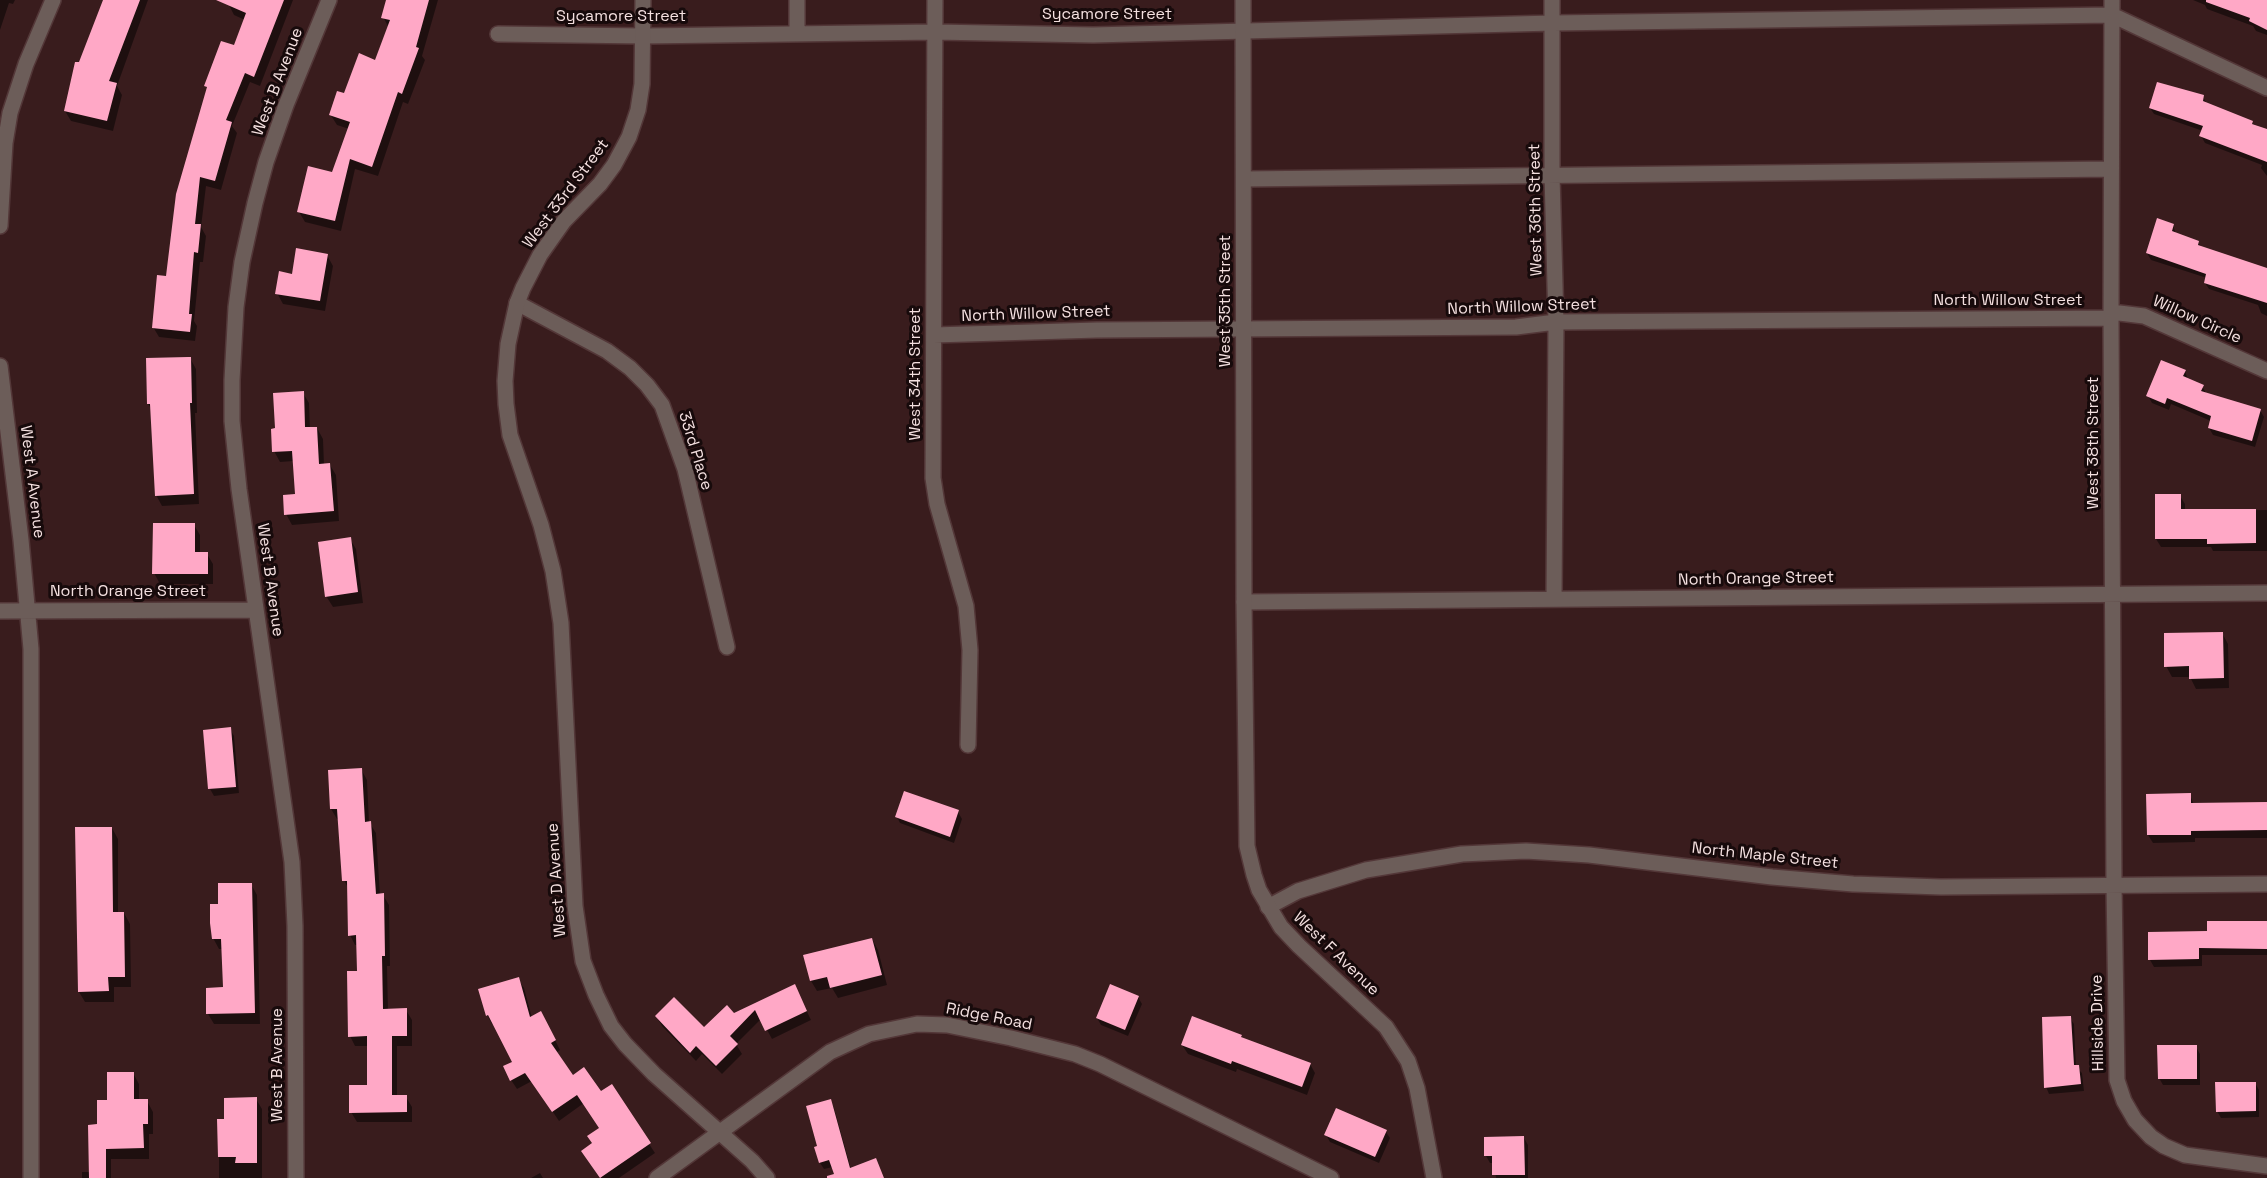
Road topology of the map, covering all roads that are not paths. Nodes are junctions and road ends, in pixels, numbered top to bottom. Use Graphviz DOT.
graph roads {
  1 [pos="53,0"];
  2 [pos="329,0"];
  3 [pos="644,0"];
  4 [pos="797,0"];
  5 [pos="935,0"];
  6 [pos="1244,0"];
  7 [pos="1552,0"];
  8 [pos="2112,8"];
  9 [pos="1553,23"];
  10 [pos="1243,31"];
  11 [pos="935,32"];
  12 [pos="797,33"];
  13 [pos="498,34"];
  14 [pos="644,36"];
  15 [pos="2267,88"];
  16 [pos="2110,169"];
  17 [pos="1552,175"];
  18 [pos="1244,179"];
  19 [pos="0,226"];
  20 [pos="517,303"];
  21 [pos="2111,315"];
  22 [pos="1556,322"];
  23 [pos="1244,328"];
  24 [pos="934,335"];
  25 [pos="0,366"];
  26 [pos="2267,371"];
  27 [pos="536,511"];
  28 [pos="2267,593"];
  29 [pos="2112,594"];
  30 [pos="1554,599"];
  31 [pos="1244,602"];
  32 [pos="256,610"];
  33 [pos="0,611"];
  34 [pos="27,611"];
  35 [pos="727,647"];
  36 [pos="968,745"];
  37 [pos="2267,884"];
  38 [pos="2114,885"];
  39 [pos="1268,907"];
  40 [pos="720,1132"];
  41 [pos="2267,1166"];
  42 [pos="31,1178"];
  43 [pos="296,1178"];
  44 [pos="657,1178"];
  45 [pos="767,1178"];
  46 [pos="1331,1178"];
  47 [pos="1434,1178"];
  1 -- 19 [label="street"];
  2 -- 32 [label="street, West B Avenue"];
  3 -- 14 [label="street, West 33rd Street"];
  4 -- 12 [label="street"];
  5 -- 11 [label="street, West 34th Street"];
  6 -- 10 [label="street, West 35th Street"];
  7 -- 9 [label="street, West 36th Street"];
  8 -- 9 [label="street, Sycamore Street"];
  8 -- 15 [label="street"];
  8 -- 16 [label="street, West 38th Street"];
  9 -- 10 [label="street, Sycamore Street"];
  9 -- 17 [label="street, West 36th Street"];
  10 -- 11 [label="street, Sycamore Street"];
  10 -- 18 [label="street, West 35th Street"];
  11 -- 12 [label="street, Sycamore Street"];
  11 -- 24 [label="street, West 34th Street"];
  12 -- 14 [label="street, Sycamore Street"];
  13 -- 14 [label="street, Sycamore Street"];
  14 -- 20 [label="street, West 33rd Street"];
  16 -- 17 [label="street"];
  16 -- 21 [label="street, West 38th Street"];
  17 -- 18 [label="street"];
  17 -- 22 [label="street, West 36th Street"];
  18 -- 23 [label="street, West 35th Street"];
  20 -- 27 [label="street, West 33rd Street"];
  20 -- 35 [label="street, 33rd Place"];
  21 -- 22 [label="street, North Willow Street"];
  21 -- 26 [label="street, Willow Circle"];
  21 -- 29 [label="street, West 38th Street"];
  22 -- 23 [label="street, North Willow Street"];
  22 -- 30 [label="street, West 36th Street"];
  23 -- 24 [label="street, North Willow Street"];
  23 -- 31 [label="street, West 35th Street"];
  24 -- 36 [label="street, West 34th Street"];
  25 -- 34 [label="street, West A Avenue"];
  27 -- 40 [label="street, West D Avenue"];
  28 -- 29 [label="street, North Orange Street"];
  29 -- 30 [label="street, North Orange Street"];
  29 -- 38 [label="street, West 38th Street"];
  30 -- 31 [label="street, North Orange Street"];
  31 -- 39 [label="street, West F Avenue"];
  32 -- 34 [label="street, North Orange Street"];
  32 -- 43 [label="street, West B Avenue"];
  33 -- 34 [label="street, North Orange Street"];
  34 -- 42 [label="street, West A Avenue"];
  37 -- 38 [label="street, North Maple Street"];
  38 -- 39 [label="street, North Maple Street"];
  38 -- 41 [label="street, Hillside Drive"];
  39 -- 47 [label="street, West F Avenue"];
  40 -- 44 [label="street, Ridge Road"];
  40 -- 45 [label="street, West D Avenue"];
  40 -- 46 [label="street, Ridge Road"];
}
